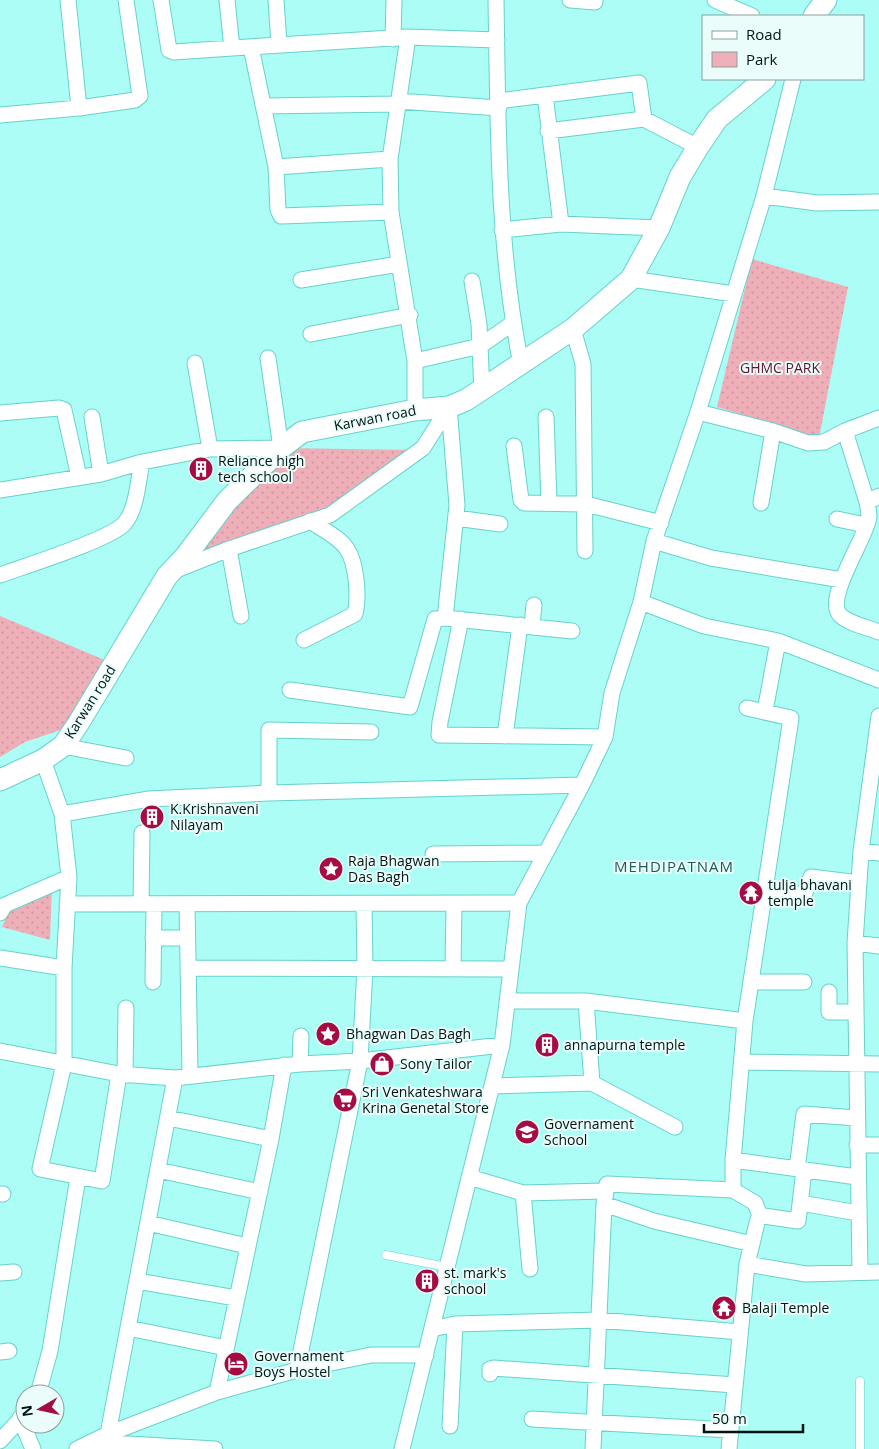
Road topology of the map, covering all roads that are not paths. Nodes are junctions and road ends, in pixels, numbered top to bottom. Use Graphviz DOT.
graph roads {
  1 [pos="68,0"];
  2 [pos="126,0"];
  3 [pos="161,0"];
  4 [pos="227,0"];
  5 [pos="276,0"];
  6 [pos="394,0"];
  7 [pos="496,0"];
  8 [pos="570,0"];
  9 [pos="715,0"];
  10 [pos="826,0"];
  11 [pos="595,2"];
  12 [pos="750,15"];
  13 [pos="815,15"];
  14 [pos="408,37"];
  15 [pos="393,39"];
  16 [pos="497,40"];
  17 [pos="279,44"];
  18 [pos="251,47"];
  19 [pos="232,48"];
  20 [pos="765,80"];
  21 [pos="793,80"];
  22 [pos="545,95"];
  23 [pos="397,102"];
  24 [pos="498,105"];
  25 [pos="264,106"];
  26 [pos="79,108"];
  27 [pos="0,115"];
  28 [pos="644,119"];
  29 [pos="548,131"];
  30 [pos="698,147"];
  31 [pos="390,159"];
  32 [pos="276,167"];
  33 [pos="764,196"];
  34 [pos="879,202"];
  35 [pos="391,212"];
  36 [pos="561,224"];
  37 [pos="659,228"];
  38 [pos="502,230"];
  39 [pos="399,264"];
  40 [pos="631,279"];
  41 [pos="300,280"];
  42 [pos="472,281"];
  43 [pos="734,294"];
  44 [pos="410,315"];
  45 [pos="513,323"];
  46 [pos="573,329"];
  47 [pos="311,334"];
  48 [pos="480,346"];
  49 [pos="268,358"];
  50 [pos="415,361"];
  51 [pos="195,363"];
  52 [pos="521,364"];
  53 [pos="482,390"];
  54 [pos="449,407"];
  55 [pos="415,410"];
  56 [pos="698,412"];
  57 [pos="0,413"];
  58 [pos="92,417"];
  59 [pos="546,417"];
  60 [pos="879,418"];
  61 [pos="773,431"];
  62 [pos="845,431"];
  63 [pos="514,446"];
  64 [pos="281,448"];
  65 [pos="210,449"];
  66 [pos="142,462"];
  67 [pos="101,474"];
  68 [pos="79,477"];
  69 [pos="0,490"];
  70 [pos="873,499"];
  71 [pos="549,502"];
  72 [pos="761,503"];
  73 [pos="586,504"];
  74 [pos="456,518"];
  75 [pos="837,519"];
  76 [pos="310,521"];
  77 [pos="661,523"];
  78 [pos="500,524"];
  79 [pos="871,524"];
  80 [pos="654,541"];
  81 [pos="229,549"];
  82 [pos="585,551"];
  83 [pos="173,572"];
  84 [pos="0,575"];
  85 [pos="842,580"];
  86 [pos="641,602"];
  87 [pos="534,605"];
  88 [pos="241,616"];
  89 [pos="445,618"];
  90 [pos="461,619"];
  91 [pos="526,626"];
  92 [pos="572,630"];
  93 [pos="879,632"];
  94 [pos="304,640"];
  95 [pos="778,641"];
  96 [pos="879,680"];
  97 [pos="290,690"];
  98 [pos="747,708"];
  99 [pos="764,711"];
  100 [pos="879,716"];
  101 [pos="371,732"];
  102 [pos="505,736"];
  103 [pos="605,737"];
  104 [pos="63,746"];
  105 [pos="126,758"];
  106 [pos="43,760"];
  107 [pos="0,780"];
  108 [pos="582,785"];
  109 [pos="268,793"];
  110 [pos="62,814"];
  111 [pos="142,833"];
  112 [pos="861,851"];
  113 [pos="879,852"];
  114 [pos="544,853"];
  115 [pos="433,854"];
  116 [pos="68,877"];
  117 [pos="859,883"];
  118 [pos="765,890"];
  119 [pos="519,903"];
  120 [pos="67,904"];
  121 [pos="148,904"];
  122 [pos="187,904"];
  123 [pos="364,904"];
  124 [pos="454,904"];
  125 [pos="0,913"];
  126 [pos="153,938"];
  127 [pos="187,938"];
  128 [pos="855,943"];
  129 [pos="879,946"];
  130 [pos="0,958"];
  131 [pos="64,968"];
  132 [pos="188,968"];
  133 [pos="365,968"];
  134 [pos="454,968"];
  135 [pos="511,969"];
  136 [pos="153,982"];
  137 [pos="751,982"];
  138 [pos="804,982"];
  139 [pos="830,992"];
  140 [pos="508,1001"];
  141 [pos="586,1001"];
  142 [pos="126,1008"];
  143 [pos="855,1012"];
  144 [pos="745,1021"];
  145 [pos="301,1036"];
  146 [pos="502,1045"];
  147 [pos="0,1051"];
  148 [pos="360,1061"];
  149 [pos="742,1062"];
  150 [pos="64,1064"];
  151 [pos="300,1064"];
  152 [pos="855,1064"];
  153 [pos="879,1064"];
  154 [pos="284,1065"];
  155 [pos="122,1075"];
  156 [pos="183,1077"];
  157 [pos="592,1083"];
  158 [pos="492,1086"];
  159 [pos="168,1118"];
  160 [pos="856,1118"];
  161 [pos="675,1127"];
  162 [pos="271,1139"];
  163 [pos="857,1145"];
  164 [pos="879,1145"];
  165 [pos="733,1160"];
  166 [pos="158,1170"];
  167 [pos="801,1170"];
  168 [pos="78,1177"];
  169 [pos="469,1177"];
  170 [pos="857,1177"];
  171 [pos="733,1190"];
  172 [pos="260,1192"];
  173 [pos="523,1193"];
  174 [pos="605,1198"];
  175 [pos="802,1203"];
  176 [pos="858,1213"];
  177 [pos="760,1216"];
  178 [pos="148,1223"];
  179 [pos="752,1244"];
  180 [pos="247,1246"];
  181 [pos="386,1255"];
  182 [pos="747,1264"];
  183 [pos="447,1267"];
  184 [pos="530,1268"];
  185 [pos="860,1272"];
  186 [pos="879,1272"];
  187 [pos="137,1281"];
  188 [pos="236,1298"];
  189 [pos="598,1320"];
  190 [pos="456,1324"];
  191 [pos="128,1328"];
  192 [pos="432,1329"];
  193 [pos="740,1332"];
  194 [pos="226,1348"];
  195 [pos="426,1355"];
  196 [pos="297,1370"];
  197 [pos="490,1374"];
  198 [pos="596,1377"];
  199 [pos="860,1381"];
  200 [pos="41,1384"];
  201 [pos="735,1385"];
  202 [pos="217,1392"];
  203 [pos="532,1419"];
  204 [pos="595,1423"];
  205 [pos="15,1424"];
  206 [pos="450,1426"];
  207 [pos="730,1430"];
  208 [pos="28,1434"];
  209 [pos="108,1434"];
  210 [pos="0,1441"];
  211 [pos="93,1442"];
  212 [pos="33,1449"];
  213 [pos="77,1449"];
  214 [pos="215,1449"];
  215 [pos="402,1449"];
  216 [pos="593,1449"];
  217 [pos="728,1449"];
  218 [pos="860,1449"];
  1 -- 26 [label="street"];
  2 -- 26 [label="street"];
  3 -- 19 [label="street"];
  4 -- 19 [label="street"];
  5 -- 17 [label="street"];
  6 -- 15 [label="street"];
  7 -- 16 [label="street"];
  8 -- 11 [label="street"];
  9 -- 12 [label="street"];
  10 -- 13 [label="street"];
  14 -- 15 [label="street"];
  14 -- 16 [label="street"];
  14 -- 23 [label="street"];
  15 -- 17 [label="street"];
  16 -- 24 [label="street"];
  17 -- 18 [label="street"];
  18 -- 19 [label="street"];
  18 -- 25 [label="street"];
  20 -- 30 [label="street, Karwan road"];
  21 -- 33 [label="street"];
  22 -- 24 [label="street"];
  22 -- 28 [label="street"];
  22 -- 29 [label="street"];
  23 -- 24 [label="street"];
  23 -- 25 [label="street"];
  23 -- 31 [label="street"];
  24 -- 38 [label="street"];
  25 -- 32 [label="street"];
  26 -- 27 [label="street"];
  28 -- 29 [label="street"];
  28 -- 30 [label="street"];
  29 -- 36 [label="street"];
  30 -- 37 [label="street, Karwan road"];
  31 -- 32 [label="street"];
  31 -- 35 [label="street"];
  32 -- 35 [label="street"];
  33 -- 34 [label="street"];
  33 -- 43 [label="street"];
  35 -- 39 [label="street"];
  36 -- 37 [label="street"];
  36 -- 38 [label="street"];
  37 -- 40 [label="street, Karwan road"];
  38 -- 45 [label="street"];
  39 -- 41 [label="street"];
  39 -- 44 [label="street"];
  40 -- 43 [label="street"];
  40 -- 46 [label="street, Karwan road"];
  42 -- 48 [label="street"];
  43 -- 56 [label="street"];
  44 -- 47 [label="street"];
  44 -- 50 [label="street"];
  45 -- 48 [label="street"];
  45 -- 52 [label="street"];
  46 -- 52 [label="street, Karwan road"];
  46 -- 73 [label="street"];
  48 -- 50 [label="street"];
  48 -- 53 [label="street"];
  49 -- 64 [label="street"];
  50 -- 55 [label="street"];
  51 -- 65 [label="street"];
  52 -- 53 [label="street, Karwan road"];
  53 -- 54 [label="street, Karwan road"];
  54 -- 55 [label="street, Karwan road"];
  54 -- 74 [label="street"];
  54 -- 76 [label="street"];
  55 -- 64 [label="street, Karwan road"];
  56 -- 61 [label="street"];
  56 -- 77 [label="street"];
  57 -- 68 [label="street"];
  58 -- 67 [label="street"];
  59 -- 71 [label="street"];
  60 -- 62 [label="street"];
  61 -- 62 [label="street"];
  61 -- 72 [label="street"];
  62 -- 70 [label="street"];
  63 -- 71 [label="street"];
  64 -- 65 [label="street"];
  64 -- 83 [label="street, Karwan road"];
  65 -- 66 [label="street"];
  66 -- 67 [label="street"];
  66 -- 84 [label="street"];
  67 -- 68 [label="street"];
  68 -- 69 [label="street"];
  70 -- 79 [label="street"];
  71 -- 73 [label="street"];
  73 -- 77 [label="street"];
  73 -- 82 [label="street"];
  74 -- 78 [label="street"];
  74 -- 89 [label="street"];
  75 -- 79 [label="street"];
  76 -- 81 [label="street"];
  76 -- 94 [label="street"];
  77 -- 80 [label="street"];
  79 -- 85 [label="street"];
  80 -- 85 [label="street"];
  80 -- 86 [label="street"];
  81 -- 83 [label="street"];
  81 -- 88 [label="street"];
  83 -- 104 [label="street, Karwan road"];
  85 -- 93 [label="street"];
  86 -- 95 [label="street"];
  86 -- 103 [label="street"];
  87 -- 91 [label="street"];
  89 -- 90 [label="street"];
  89 -- 97 [label="street"];
  90 -- 91 [label="street"];
  90 -- 102 [label="street"];
  91 -- 92 [label="street"];
  91 -- 102 [label="street"];
  95 -- 96 [label="street"];
  95 -- 99 [label="street"];
  98 -- 99 [label="street"];
  99 -- 118 [label="street"];
  100 -- 112 [label="street"];
  101 -- 109 [label="street"];
  102 -- 103 [label="street"];
  103 -- 108 [label="street"];
  104 -- 105 [label="street"];
  104 -- 106 [label="street, Karwan road"];
  106 -- 107 [label="street, Karwan road"];
  106 -- 110 [label="street"];
  108 -- 109 [label="street"];
  108 -- 114 [label="street"];
  109 -- 110 [label="street"];
  110 -- 116 [label="street"];
  111 -- 121 [label="street"];
  112 -- 113 [label="street"];
  112 -- 117 [label="street"];
  114 -- 115 [label="street"];
  114 -- 119 [label="street"];
  116 -- 120 [label="street"];
  116 -- 125 [label="street"];
  117 -- 118 [label="street"];
  117 -- 128 [label="street"];
  118 -- 137 [label="street"];
  119 -- 124 [label="street"];
  119 -- 135 [label="street"];
  120 -- 121 [label="street"];
  120 -- 131 [label="street"];
  121 -- 122 [label="street"];
  121 -- 126 [label="street"];
  122 -- 123 [label="street"];
  122 -- 127 [label="street"];
  123 -- 124 [label="street"];
  123 -- 133 [label="street"];
  124 -- 134 [label="street"];
  126 -- 127 [label="street"];
  126 -- 136 [label="street"];
  127 -- 132 [label="street"];
  128 -- 129 [label="street"];
  128 -- 143 [label="street"];
  130 -- 131 [label="street"];
  131 -- 150 [label="street"];
  132 -- 133 [label="street"];
  132 -- 156 [label="street"];
  133 -- 134 [label="street"];
  133 -- 148 [label="street"];
  134 -- 135 [label="street"];
  135 -- 140 [label="street"];
  137 -- 138 [label="street"];
  137 -- 144 [label="street"];
  139 -- 143 [label="street"];
  140 -- 141 [label="street"];
  140 -- 146 [label="street"];
  141 -- 144 [label="street"];
  141 -- 157 [label="street"];
  142 -- 155 [label="street"];
  143 -- 152 [label="street"];
  144 -- 149 [label="street"];
  145 -- 151 [label="street"];
  146 -- 148 [label="street"];
  146 -- 158 [label="street"];
  147 -- 150 [label="street"];
  148 -- 151 [label="street"];
  148 -- 196 [label="street"];
  149 -- 152 [label="street"];
  149 -- 165 [label="street"];
  150 -- 155 [label="street"];
  150 -- 168 [label="street"];
  151 -- 154 [label="street"];
  152 -- 153 [label="street"];
  152 -- 160 [label="street"];
  154 -- 156 [label="street"];
  154 -- 162 [label="street"];
  155 -- 156 [label="street"];
  155 -- 168 [label="street"];
  156 -- 159 [label="street"];
  157 -- 158 [label="street"];
  157 -- 161 [label="street"];
  158 -- 169 [label="street"];
  159 -- 162 [label="street"];
  159 -- 166 [label="street"];
  160 -- 163 [label="street"];
  160 -- 167 [label="street"];
  162 -- 172 [label="street"];
  163 -- 164 [label="street"];
  163 -- 170 [label="street"];
  165 -- 167 [label="street"];
  165 -- 171 [label="street"];
  166 -- 172 [label="street"];
  166 -- 178 [label="street"];
  167 -- 170 [label="street"];
  167 -- 175 [label="street"];
  168 -- 200 [label="street"];
  169 -- 173 [label="street"];
  169 -- 183 [label="street"];
  170 -- 176 [label="street"];
  171 -- 174 [label="street"];
  171 -- 177 [label="street"];
  172 -- 180 [label="street"];
  173 -- 174 [label="street"];
  173 -- 184 [label="street"];
  174 -- 179 [label="street"];
  174 -- 189 [label="street"];
  175 -- 176 [label="street"];
  175 -- 177 [label="street"];
  176 -- 185 [label="street"];
  177 -- 179 [label="street"];
  178 -- 180 [label="street"];
  178 -- 187 [label="street"];
  179 -- 182 [label="street"];
  180 -- 188 [label="street"];
  181 -- 183 [label="lane"];
  182 -- 185 [label="street"];
  182 -- 193 [label="street"];
  183 -- 192 [label="street"];
  185 -- 186 [label="street"];
  187 -- 188 [label="street"];
  187 -- 191 [label="street"];
  188 -- 194 [label="street"];
  189 -- 190 [label="street"];
  189 -- 193 [label="street"];
  189 -- 198 [label="street"];
  190 -- 192 [label="street"];
  190 -- 206 [label="street"];
  191 -- 194 [label="street"];
  191 -- 209 [label="street"];
  192 -- 195 [label="street"];
  193 -- 201 [label="street"];
  194 -- 202 [label="street"];
  195 -- 196 [label="street"];
  195 -- 215 [label="street"];
  196 -- 202 [label="street"];
  197 -- 198 [label="street"];
  198 -- 201 [label="street"];
  198 -- 204 [label="street"];
  199 -- 218 [label="lane"];
  201 -- 207 [label="street"];
  202 -- 209 [label="street"];
  203 -- 204 [label="street"];
  204 -- 207 [label="street"];
  204 -- 216 [label="street"];
  205 -- 210 [label="street"];
  207 -- 217 [label="street"];
  208 -- 212 [label="street"];
  209 -- 211 [label="street"];
  211 -- 213 [label="street"];
  211 -- 214 [label="street"];
}
